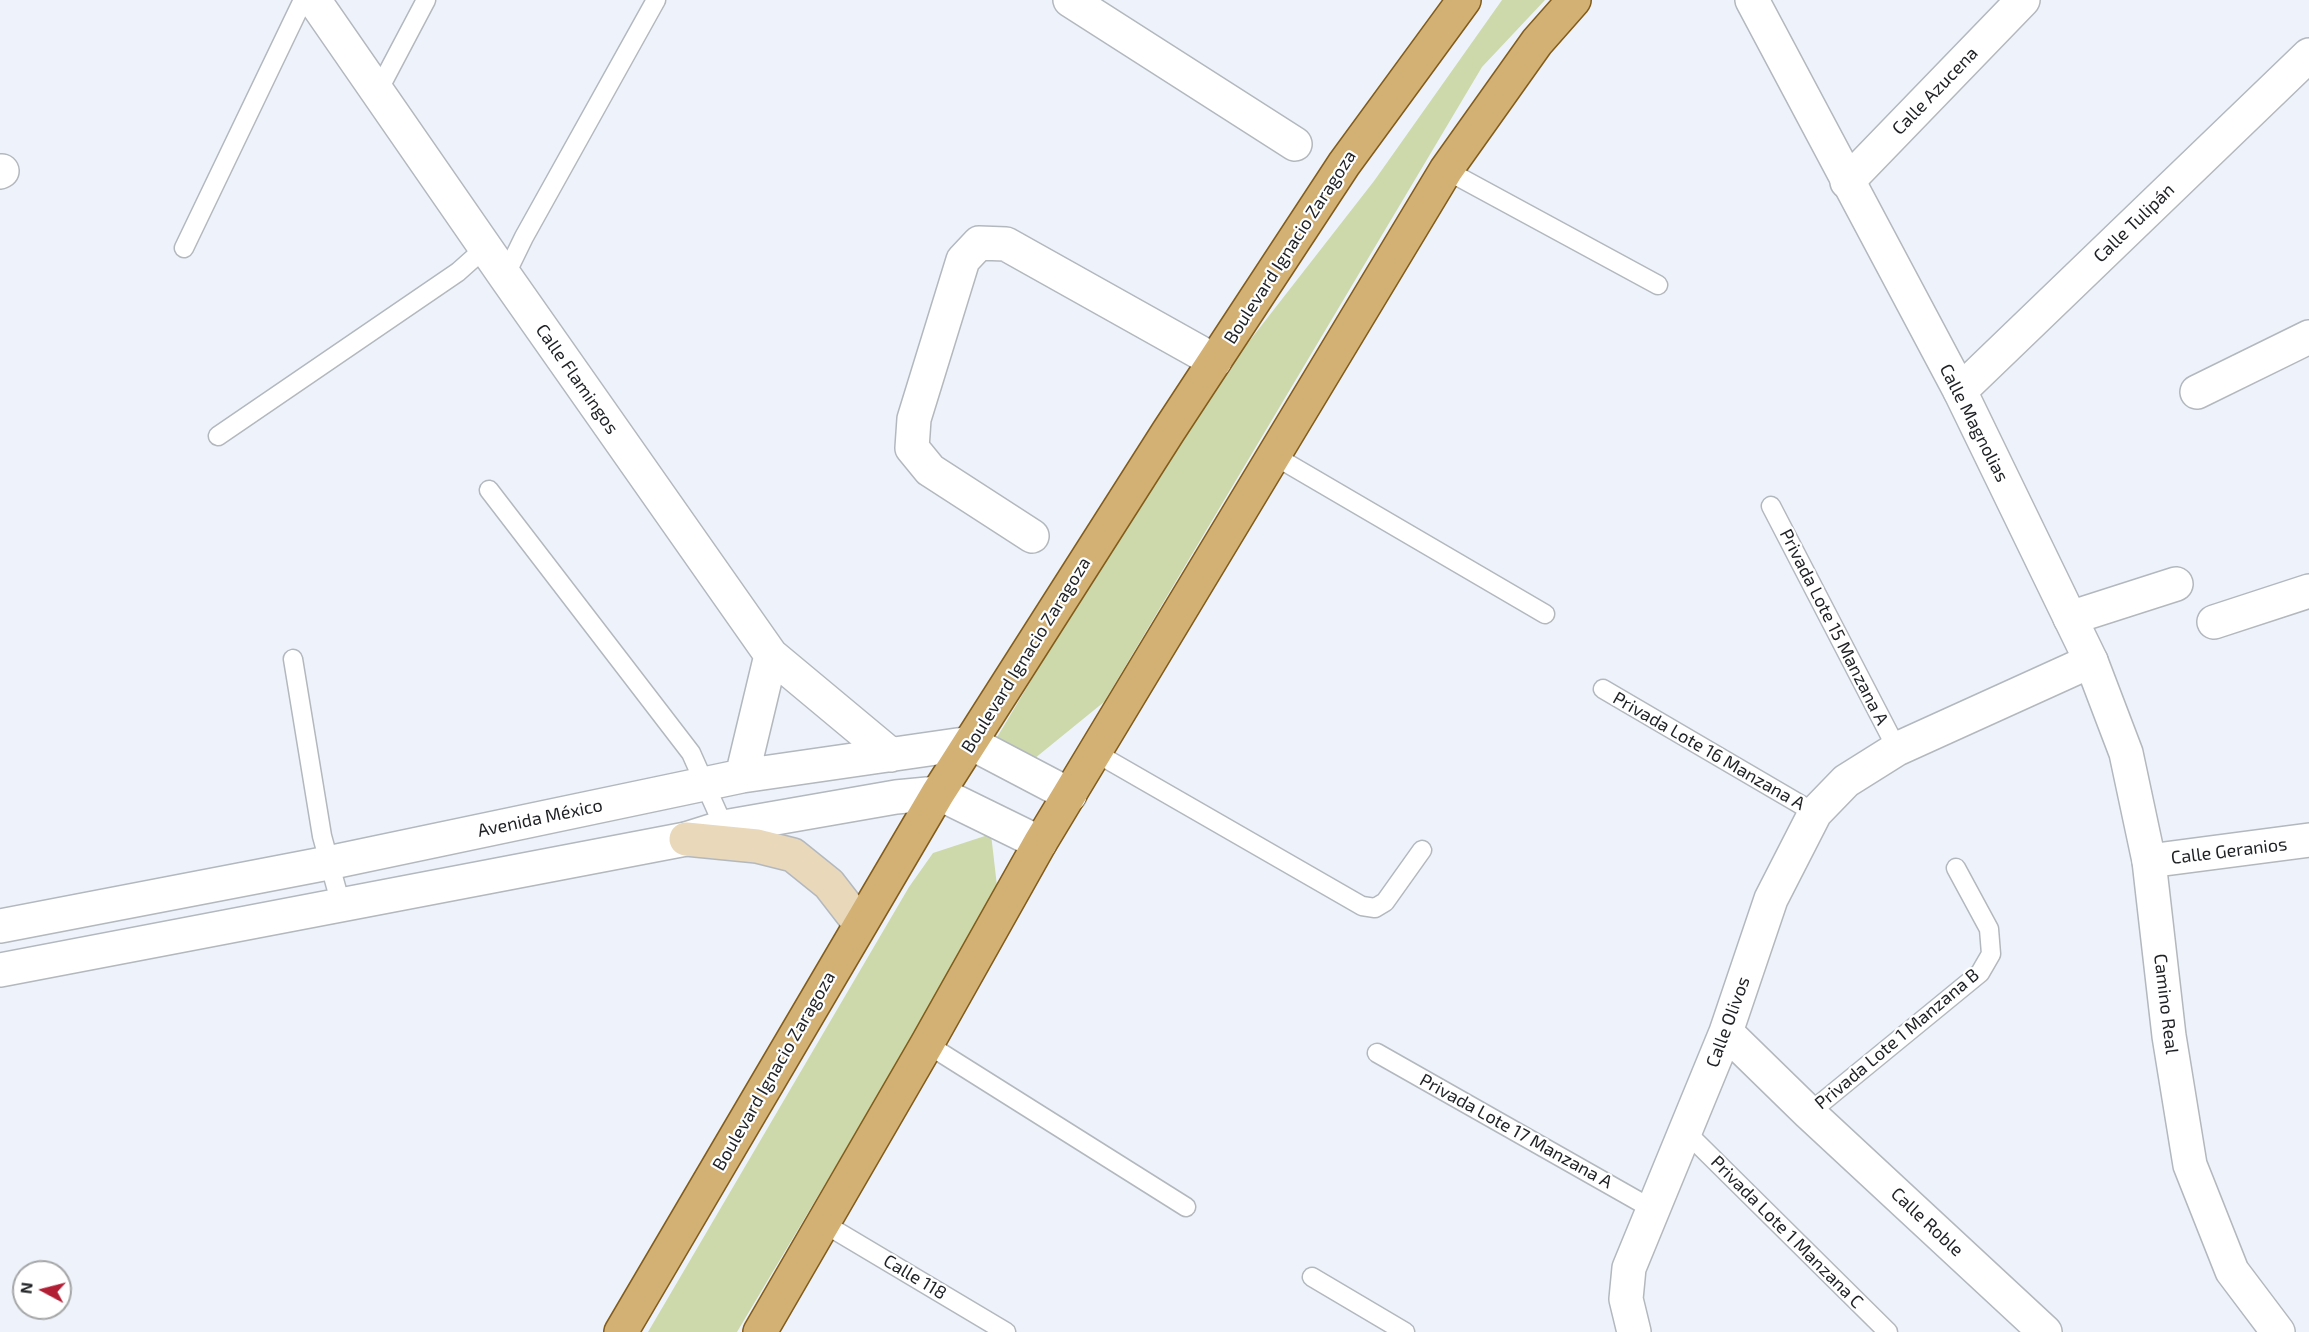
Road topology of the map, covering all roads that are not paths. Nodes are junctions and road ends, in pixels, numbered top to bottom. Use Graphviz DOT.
graph roads {
  1 [pos="303,0"];
  2 [pos="314,0"];
  3 [pos="426,0"];
  4 [pos="656,0"];
  5 [pos="1070,0"];
  6 [pos="1464,0"];
  7 [pos="1574,0"];
  8 [pos="1752,0"];
  9 [pos="2023,0"];
  10 [pos="2309,55"];
  11 [pos="378,91"];
  12 [pos="1295,144"];
  13 [pos="1446,170"];
  14 [pos="1847,182"];
  15 [pos="184,248"];
  16 [pos="486,248"];
  17 [pos="505,276"];
  18 [pos="1658,285"];
  19 [pos="2309,337"];
  20 [pos="1215,361"];
  21 [pos="1959,391"];
  22 [pos="2197,392"];
  23 [pos="218,436"];
  24 [pos="1273,455"];
  25 [pos="489,490"];
  26 [pos="1771,506"];
  27 [pos="1032,536"];
  28 [pos="2176,584"];
  29 [pos="2309,591"];
  30 [pos="1545,614"];
  31 [pos="2070,618"];
  32 [pos="2214,622"];
  33 [pos="771,655"];
  34 [pos="293,659"];
  35 [pos="2091,661"];
  36 [pos="1603,689"];
  37 [pos="971,743"];
  38 [pos="1897,749"];
  39 [pos="1096,753"];
  40 [pos="891,755"];
  41 [pos="742,776"];
  42 [pos="705,783"];
  43 [pos="938,792"];
  44 [pos="1070,795"];
  45 [pos="1815,813"];
  46 [pos="724,826"];
  47 [pos="686,839"];
  48 [pos="2309,840"];
  49 [pos="1040,843"];
  50 [pos="1422,850"];
  51 [pos="2149,861"];
  52 [pos="328,862"];
  53 [pos="1956,868"];
  54 [pos="341,905"];
  55 [pos="860,924"];
  56 [pos="0,926"];
  57 [pos="0,970"];
  58 [pos="1726,1032"];
  59 [pos="927,1044"];
  60 [pos="1377,1053"];
  61 [pos="1809,1113"];
  62 [pos="1686,1132"];
  63 [pos="1186,1207"];
  64 [pos="1654,1210"];
  65 [pos="823,1223"];
  66 [pos="1312,1277"];
  67 [pos="621,1332"];
  68 [pos="760,1332"];
  69 [pos="1006,1332"];
  70 [pos="1404,1332"];
  71 [pos="1634,1332"];
  72 [pos="1888,1332"];
  73 [pos="2045,1332"];
  74 [pos="2278,1332"];
  1 -- 15 [label="lane"];
  2 -- 11 [label="street, Calle Flamingos"];
  3 -- 11 [label="lane"];
  4 -- 17 [label="lane"];
  5 -- 12 [label="street"];
  6 -- 20 [label="main road, Boulevard Ignacio Zaragoza"];
  7 -- 13 [label="main road"];
  8 -- 14 [label="street, Calle Magnolias"];
  9 -- 14 [label="street, Calle Azucena"];
  10 -- 21 [label="street, Calle Tulipán"];
  11 -- 16 [label="street, Calle Flamingos"];
  13 -- 18 [label="lane"];
  13 -- 24 [label="main road"];
  14 -- 21 [label="street, Calle Magnolias"];
  16 -- 17 [label="street, Calle Flamingos"];
  16 -- 23 [label="lane"];
  17 -- 33 [label="street, Calle Flamingos"];
  19 -- 22 [label="street"];
  20 -- 27 [label="street"];
  20 -- 37 [label="main road, Boulevard Ignacio Zaragoza"];
  21 -- 31 [label="street, Calle Magnolias"];
  24 -- 30 [label="lane"];
  24 -- 39 [label="main road"];
  25 -- 42 [label="lane"];
  26 -- 38 [label="lane, Privada Lote 15 Manzana A"];
  28 -- 31 [label="street"];
  29 -- 32 [label="street"];
  31 -- 35 [label="street, Calle Magnolias"];
  33 -- 40 [label="street, Calle Flamingos"];
  33 -- 41 [label="street"];
  34 -- 52 [label="lane"];
  35 -- 38 [label="street"];
  35 -- 51 [label="street, Camino Real"];
  36 -- 45 [label="lane, Privada Lote 16 Manzana A"];
  37 -- 40 [label="street, Avenida México"];
  37 -- 43 [label="main road, Boulevard Ignacio Zaragoza"];
  37 -- 44 [label="street"];
  38 -- 45 [label="street, Calle Olivos"];
  39 -- 44 [label="main road"];
  39 -- 50 [label="lane"];
  40 -- 41 [label="street, Avenida México"];
  41 -- 42 [label="street, Avenida México"];
  42 -- 46 [label="lane"];
  42 -- 52 [label="street, Avenida México"];
  43 -- 46 [label="street"];
  43 -- 49 [label="street"];
  43 -- 55 [label="main road, Boulevard Ignacio Zaragoza"];
  44 -- 49 [label="main road"];
  45 -- 58 [label="street, Calle Olivos"];
  46 -- 47 [label="street"];
  47 -- 54 [label="street"];
  47 -- 55 [label="main road"];
  48 -- 51 [label="street, Calle Geranios"];
  49 -- 59 [label="main road"];
  51 -- 74 [label="street, Camino Real"];
  52 -- 54 [label="lane"];
  52 -- 56 [label="street, Avenida México"];
  53 -- 61 [label="lane, Privada Lote 1 Manzana B"];
  54 -- 57 [label="street"];
  55 -- 67 [label="main road, Boulevard Ignacio Zaragoza"];
  58 -- 61 [label="street, Calle Roble"];
  58 -- 62 [label="street, Calle Olivos"];
  59 -- 63 [label="lane"];
  59 -- 65 [label="main road"];
  60 -- 64 [label="lane, Privada Lote 17 Manzana A"];
  61 -- 73 [label="street, Calle Roble"];
  62 -- 64 [label="street, Calle Olivos"];
  62 -- 72 [label="lane, Privada Lote 1 Manzana C"];
  64 -- 71 [label="street, Calle Olivos"];
  65 -- 68 [label="main road"];
  65 -- 69 [label="lane, Calle 118"];
  66 -- 70 [label="lane"];
}
